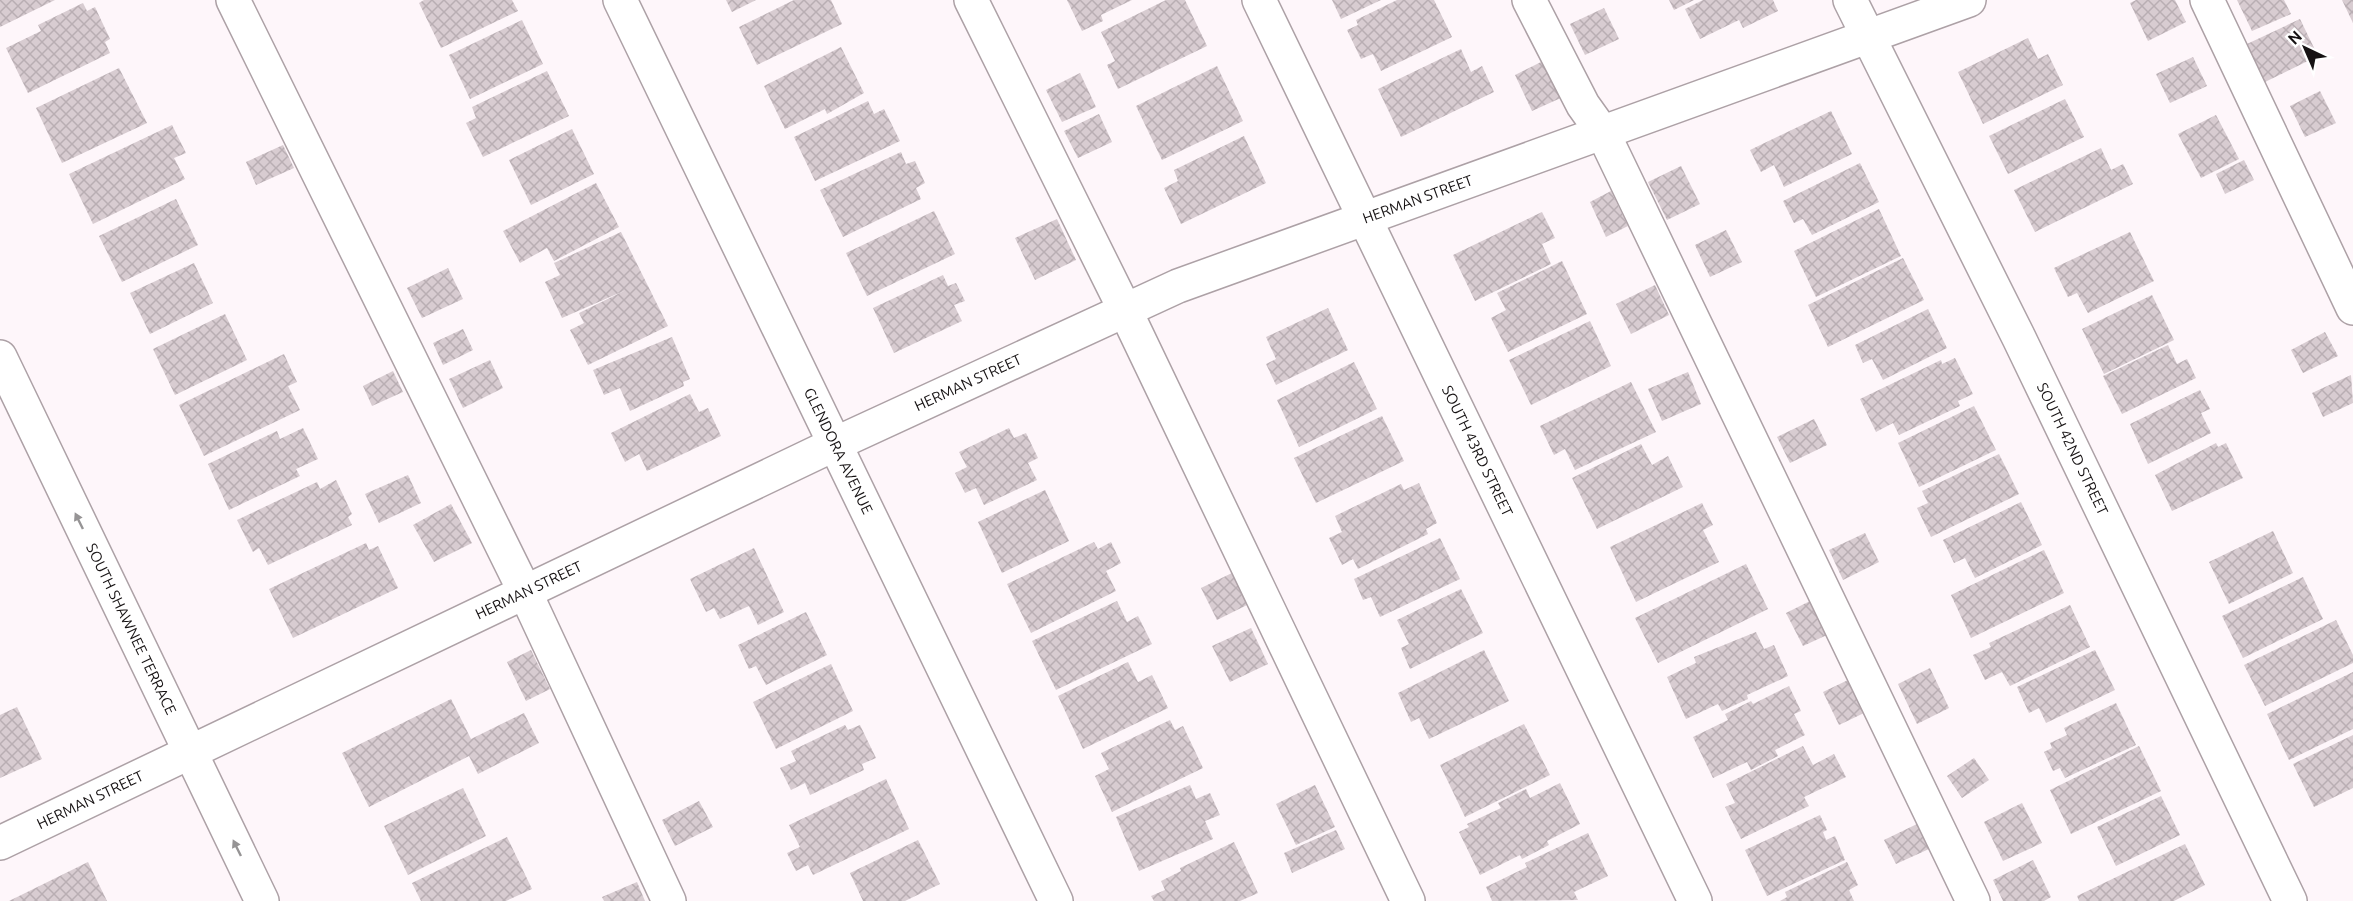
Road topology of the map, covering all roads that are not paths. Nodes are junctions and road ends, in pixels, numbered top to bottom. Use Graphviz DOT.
graph roads {
  1 [pos="233,0"];
  2 [pos="620,0"];
  3 [pos="971,0"];
  4 [pos="1259,0"];
  5 [pos="1529,0"];
  6 [pos="1850,0"];
  7 [pos="1969,0"];
  8 [pos="2207,0"];
  9 [pos="1868,37"];
  10 [pos="1603,133"];
  11 [pos="1365,219"];
  12 [pos="2353,308"];
  13 [pos="1125,310"];
  14 [pos="0,357"];
  15 [pos="835,444"];
  16 [pos="525,592"];
  17 [pos="190,752"];
  18 [pos="0,843"];
  19 [pos="262,901"];
  20 [pos="669,901"];
  21 [pos="1056,901"];
  22 [pos="1408,901"];
  23 [pos="1695,901"];
  24 [pos="1973,901"];
  25 [pos="2290,901"];
  1 -- 16 [label="street"];
  2 -- 15 [label="street, GLENDORA AVENUE"];
  3 -- 13 [label="street"];
  4 -- 11 [label="street, SOUTH 43RD STREET"];
  5 -- 10 [label="street"];
  6 -- 9 [label="street, SOUTH 42ND STREET"];
  7 -- 9 [label="street, HERMAN STREET"];
  8 -- 12 [label="street"];
  9 -- 10 [label="street, HERMAN STREET"];
  9 -- 25 [label="street, SOUTH 42ND STREET"];
  10 -- 11 [label="street, HERMAN STREET"];
  10 -- 24 [label="street"];
  11 -- 13 [label="street, HERMAN STREET"];
  11 -- 23 [label="street, SOUTH 43RD STREET"];
  13 -- 15 [label="street, HERMAN STREET"];
  13 -- 22 [label="street"];
  17 -- 14 [label="street, SOUTH SHAWNEE TERRACE, one-way"];
  15 -- 16 [label="street, HERMAN STREET"];
  15 -- 21 [label="street, GLENDORA AVENUE"];
  16 -- 17 [label="street, HERMAN STREET"];
  16 -- 20 [label="street"];
  17 -- 18 [label="street, HERMAN STREET"];
  19 -- 17 [label="street, SOUTH SHAWNEE TERRACE, one-way"];
}
